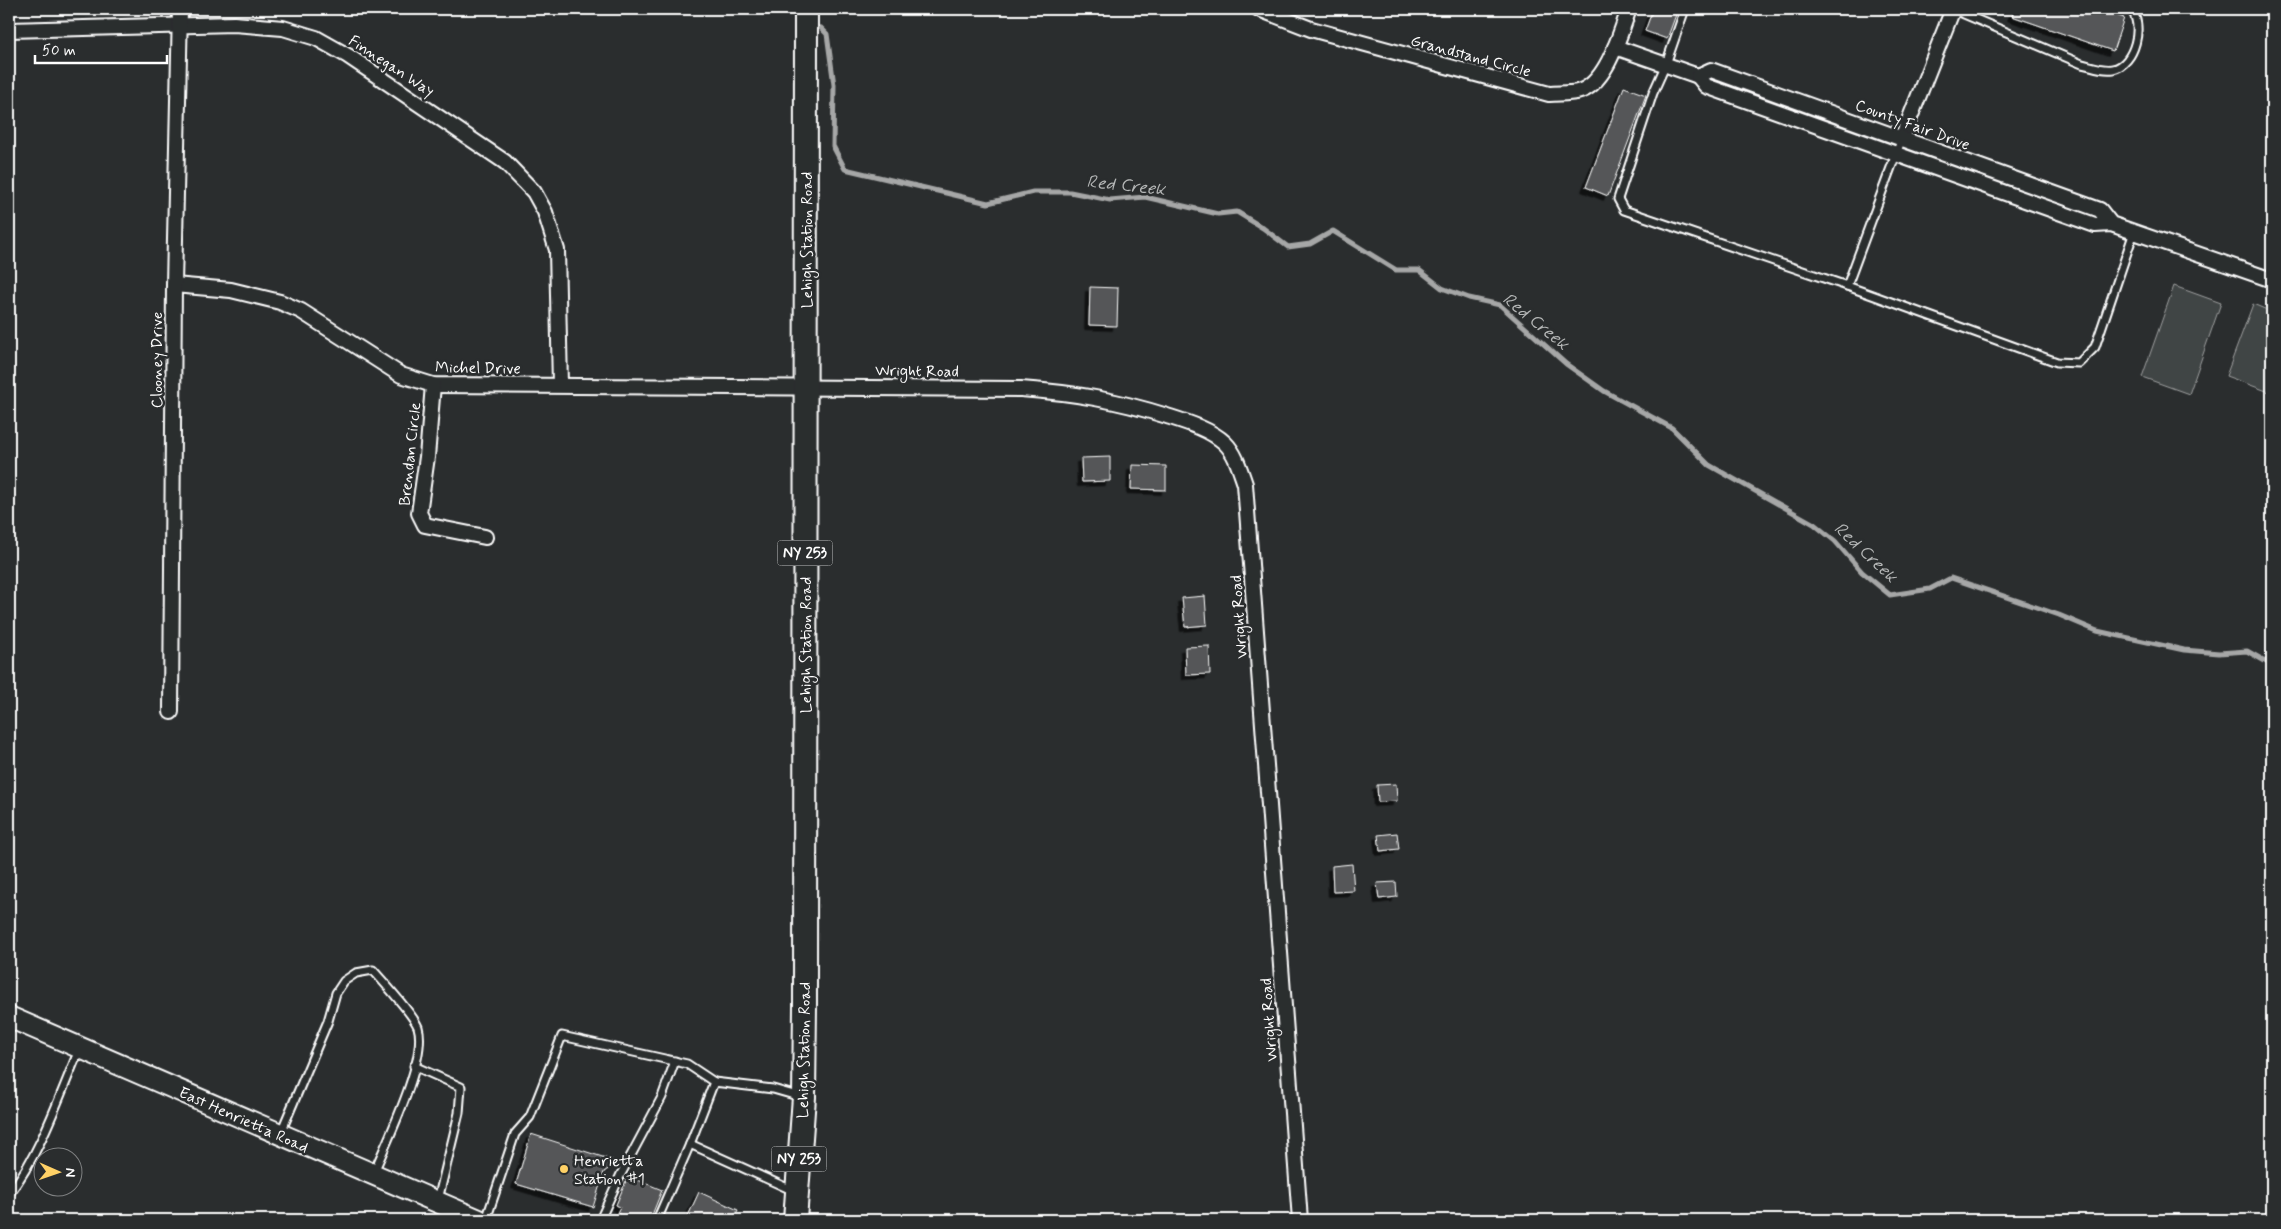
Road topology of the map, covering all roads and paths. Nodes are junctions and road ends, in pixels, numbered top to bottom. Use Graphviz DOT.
graph roads {
  1 [pos="180,9"];
  2 [pos="806,9"];
  3 [pos="1259,9"];
  4 [pos="1629,9"];
  5 [pos="1685,9"];
  6 [pos="1952,9"];
  7 [pos="2130,9"];
  8 [pos="180,27"];
  9 [pos="9,30"];
  10 [pos="1615,47"];
  11 [pos="1666,64"];
  12 [pos="1698,76"];
  13 [pos="1902,138"];
  14 [pos="1897,152"];
  15 [pos="2111,224"];
  16 [pos="2134,232"];
  17 [pos="2272,280"];
  18 [pos="174,285"];
  19 [pos="1847,286"];
  20 [pos="433,385"];
  21 [pos="560,385"];
  22 [pos="806,387"];
  23 [pos="485,537"];
  24 [pos="171,712"];
  25 [pos="9,1017"];
  26 [pos="80,1047"];
  27 [pos="676,1061"];
  28 [pos="414,1066"];
  29 [pos="714,1082"];
  30 [pos="804,1098"];
  31 [pos="280,1135"];
  32 [pos="690,1144"];
  33 [pos="373,1174"];
  34 [pos="796,1192"];
  35 [pos="9,1194"];
  36 [pos="437,1202"];
  37 [pos="475,1219"];
  38 [pos="600,1220"];
  39 [pos="657,1220"];
  40 [pos="795,1220"];
  41 [pos="1300,1220"];
  1 -- 8 [label="street, Clooney Drive"];
  2 -- 22 [label="main road, Lehigh Station Road / NY 253"];
  3 -- 10 [label="street, Grandstand Circle"];
  4 -- 10 [label="street, Grandstand Circle"];
  5 -- 11 [label="lane"];
  6 -- 7 [label="lane"];
  6 -- 13 [label="street"];
  8 -- 9 [label="street, Finnegan Way"];
  8 -- 18 [label="street, Clooney Drive"];
  8 -- 21 [label="street, Finnegan Way"];
  10 -- 11 [label="street, County Fair Drive"];
  11 -- 12 [label="street, County Fair Drive"];
  11 -- 19 [label="lane"];
  12 -- 13 [label="street, County Fair Drive"];
  12 -- 14 [label="street, County Fair Drive"];
  13 -- 14 [label="lane"];
  13 -- 15 [label="street, County Fair Drive"];
  14 -- 15 [label="street, County Fair Drive"];
  14 -- 19 [label="lane"];
  15 -- 16 [label="street, County Fair Drive"];
  16 -- 17 [label="street, County Fair Drive"];
  16 -- 19 [label="lane"];
  18 -- 20 [label="street, Michel Drive"];
  18 -- 24 [label="street, Clooney Drive"];
  20 -- 21 [label="street, Michel Drive"];
  20 -- 23 [label="street, Brendan Circle"];
  21 -- 22 [label="street, Michel Drive"];
  22 -- 30 [label="main road, Lehigh Station Road / NY 253"];
  22 -- 41 [label="street, Wright Road"];
  25 -- 26 [label="main road, East Henrietta Road"];
  26 -- 31 [label="main road, East Henrietta Road"];
  26 -- 35 [label="lane"];
  27 -- 29 [label="lane"];
  27 -- 37 [label="lane"];
  27 -- 38 [label="lane"];
  28 -- 31 [label="lane"];
  28 -- 33 [label="lane"];
  28 -- 36 [label="lane"];
  29 -- 30 [label="lane"];
  29 -- 32 [label="lane"];
  30 -- 34 [label="main road, Lehigh Station Road / NY 253"];
  31 -- 33 [label="main road, East Henrietta Road"];
  32 -- 34 [label="lane"];
  32 -- 39 [label="lane"];
  33 -- 36 [label="main road, East Henrietta Road"];
  34 -- 40 [label="main road, Lehigh Station Road / NY 253"];
  36 -- 37 [label="main road, East Henrietta Road"];
}
